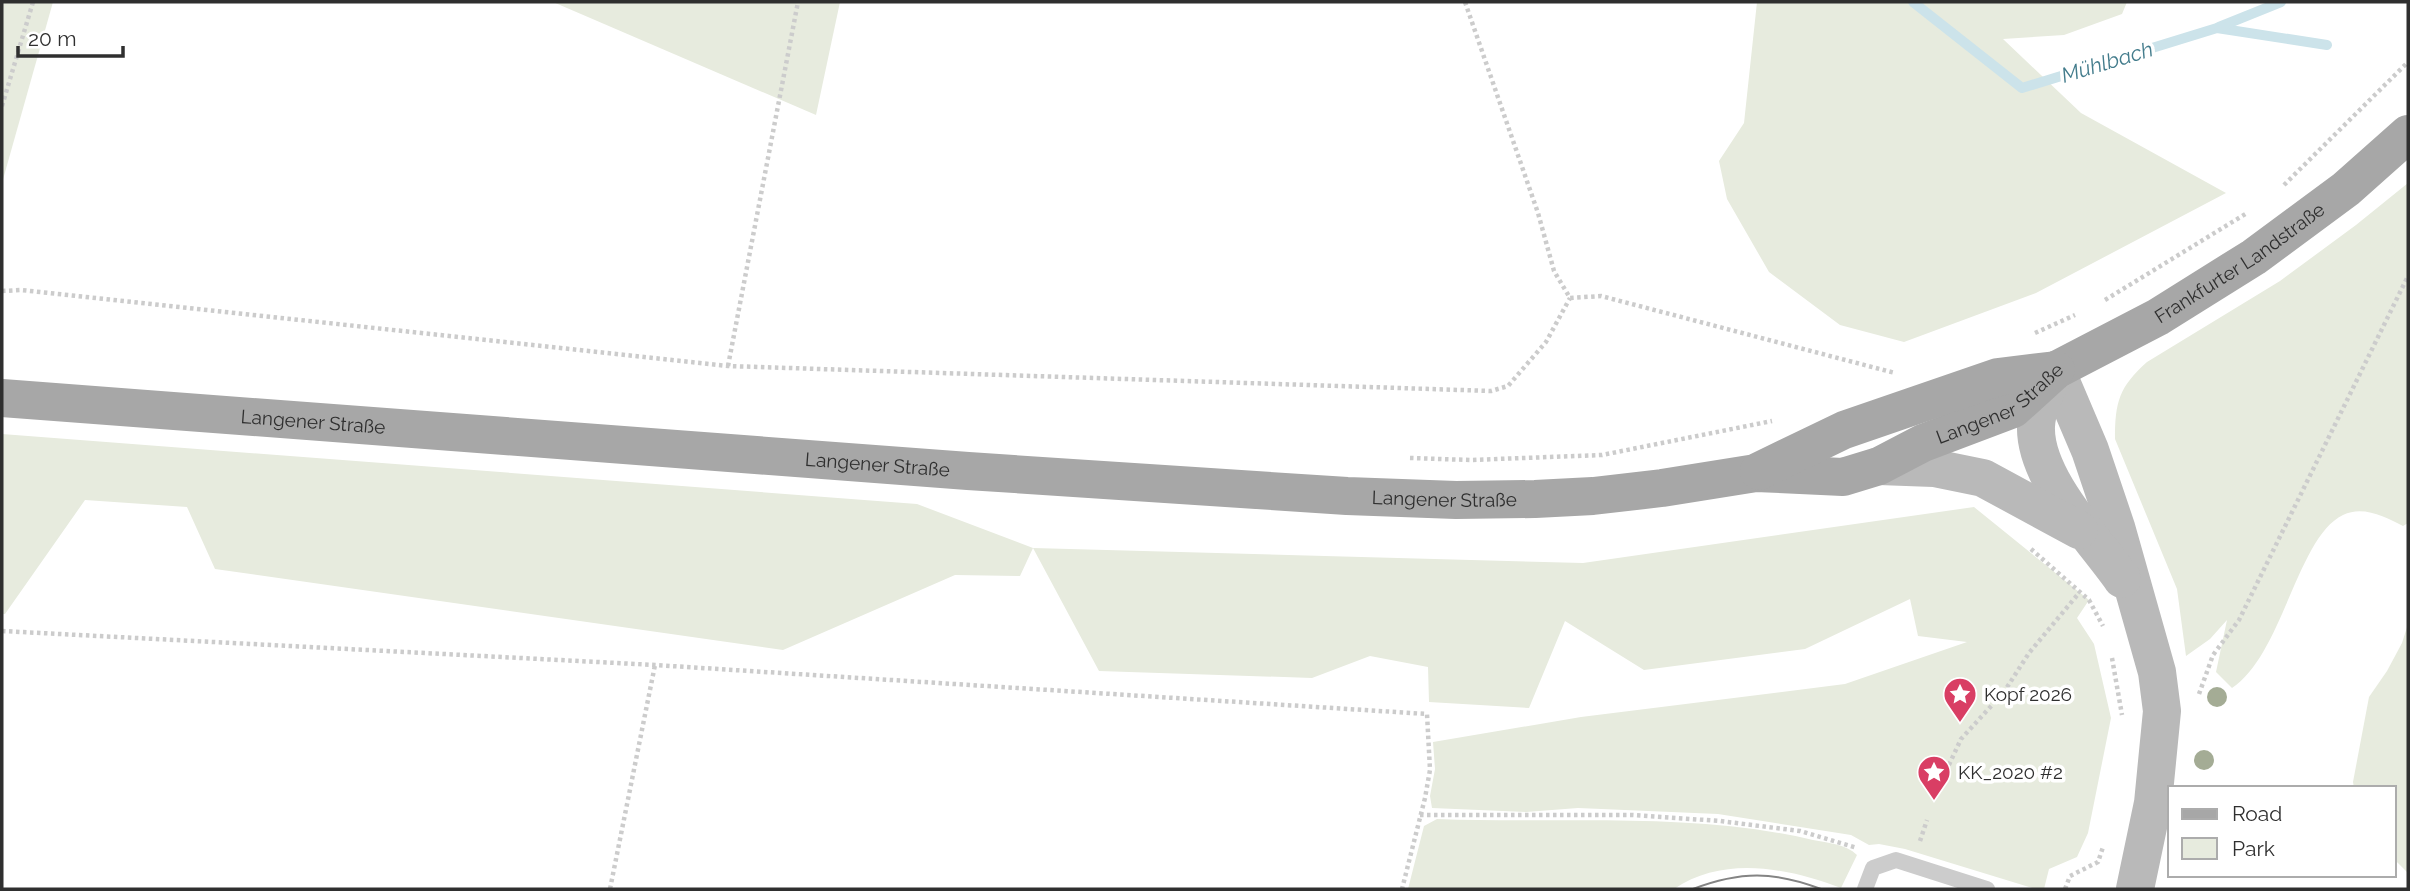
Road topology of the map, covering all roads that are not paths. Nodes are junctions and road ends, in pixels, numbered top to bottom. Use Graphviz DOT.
graph roads {
  1 [pos="2408,134"];
  2 [pos="2056,370"];
  3 [pos="2,398"];
  4 [pos="1879,466"];
  5 [pos="1756,473"];
  6 [pos="2087,534"];
  7 [pos="2135,597"];
  8 [pos="2158,749"];
  9 [pos="1865,889"];
  10 [pos="1986,889"];
  11 [pos="2112,889"];
  12 [pos="2135,889"];
  1 -- 2 [label="main road, Frankfurter Landstraße"];
  2 -- 4 [label="main road, Langener Straße"];
  2 -- 5 [label="main road, Langener Straße"];
  2 -- 6 [label="street"];
  2 -- 7 [label="street"];
  3 -- 5 [label="main road, Langener Straße"];
  4 -- 5 [label="main road, Langener Straße"];
  4 -- 6 [label="street"];
  6 -- 7 [label="street"];
  7 -- 8 [label="street"];
  8 -- 11 [label="street"];
  8 -- 12 [label="street"];
  9 -- 10 [label="lane"];
}
